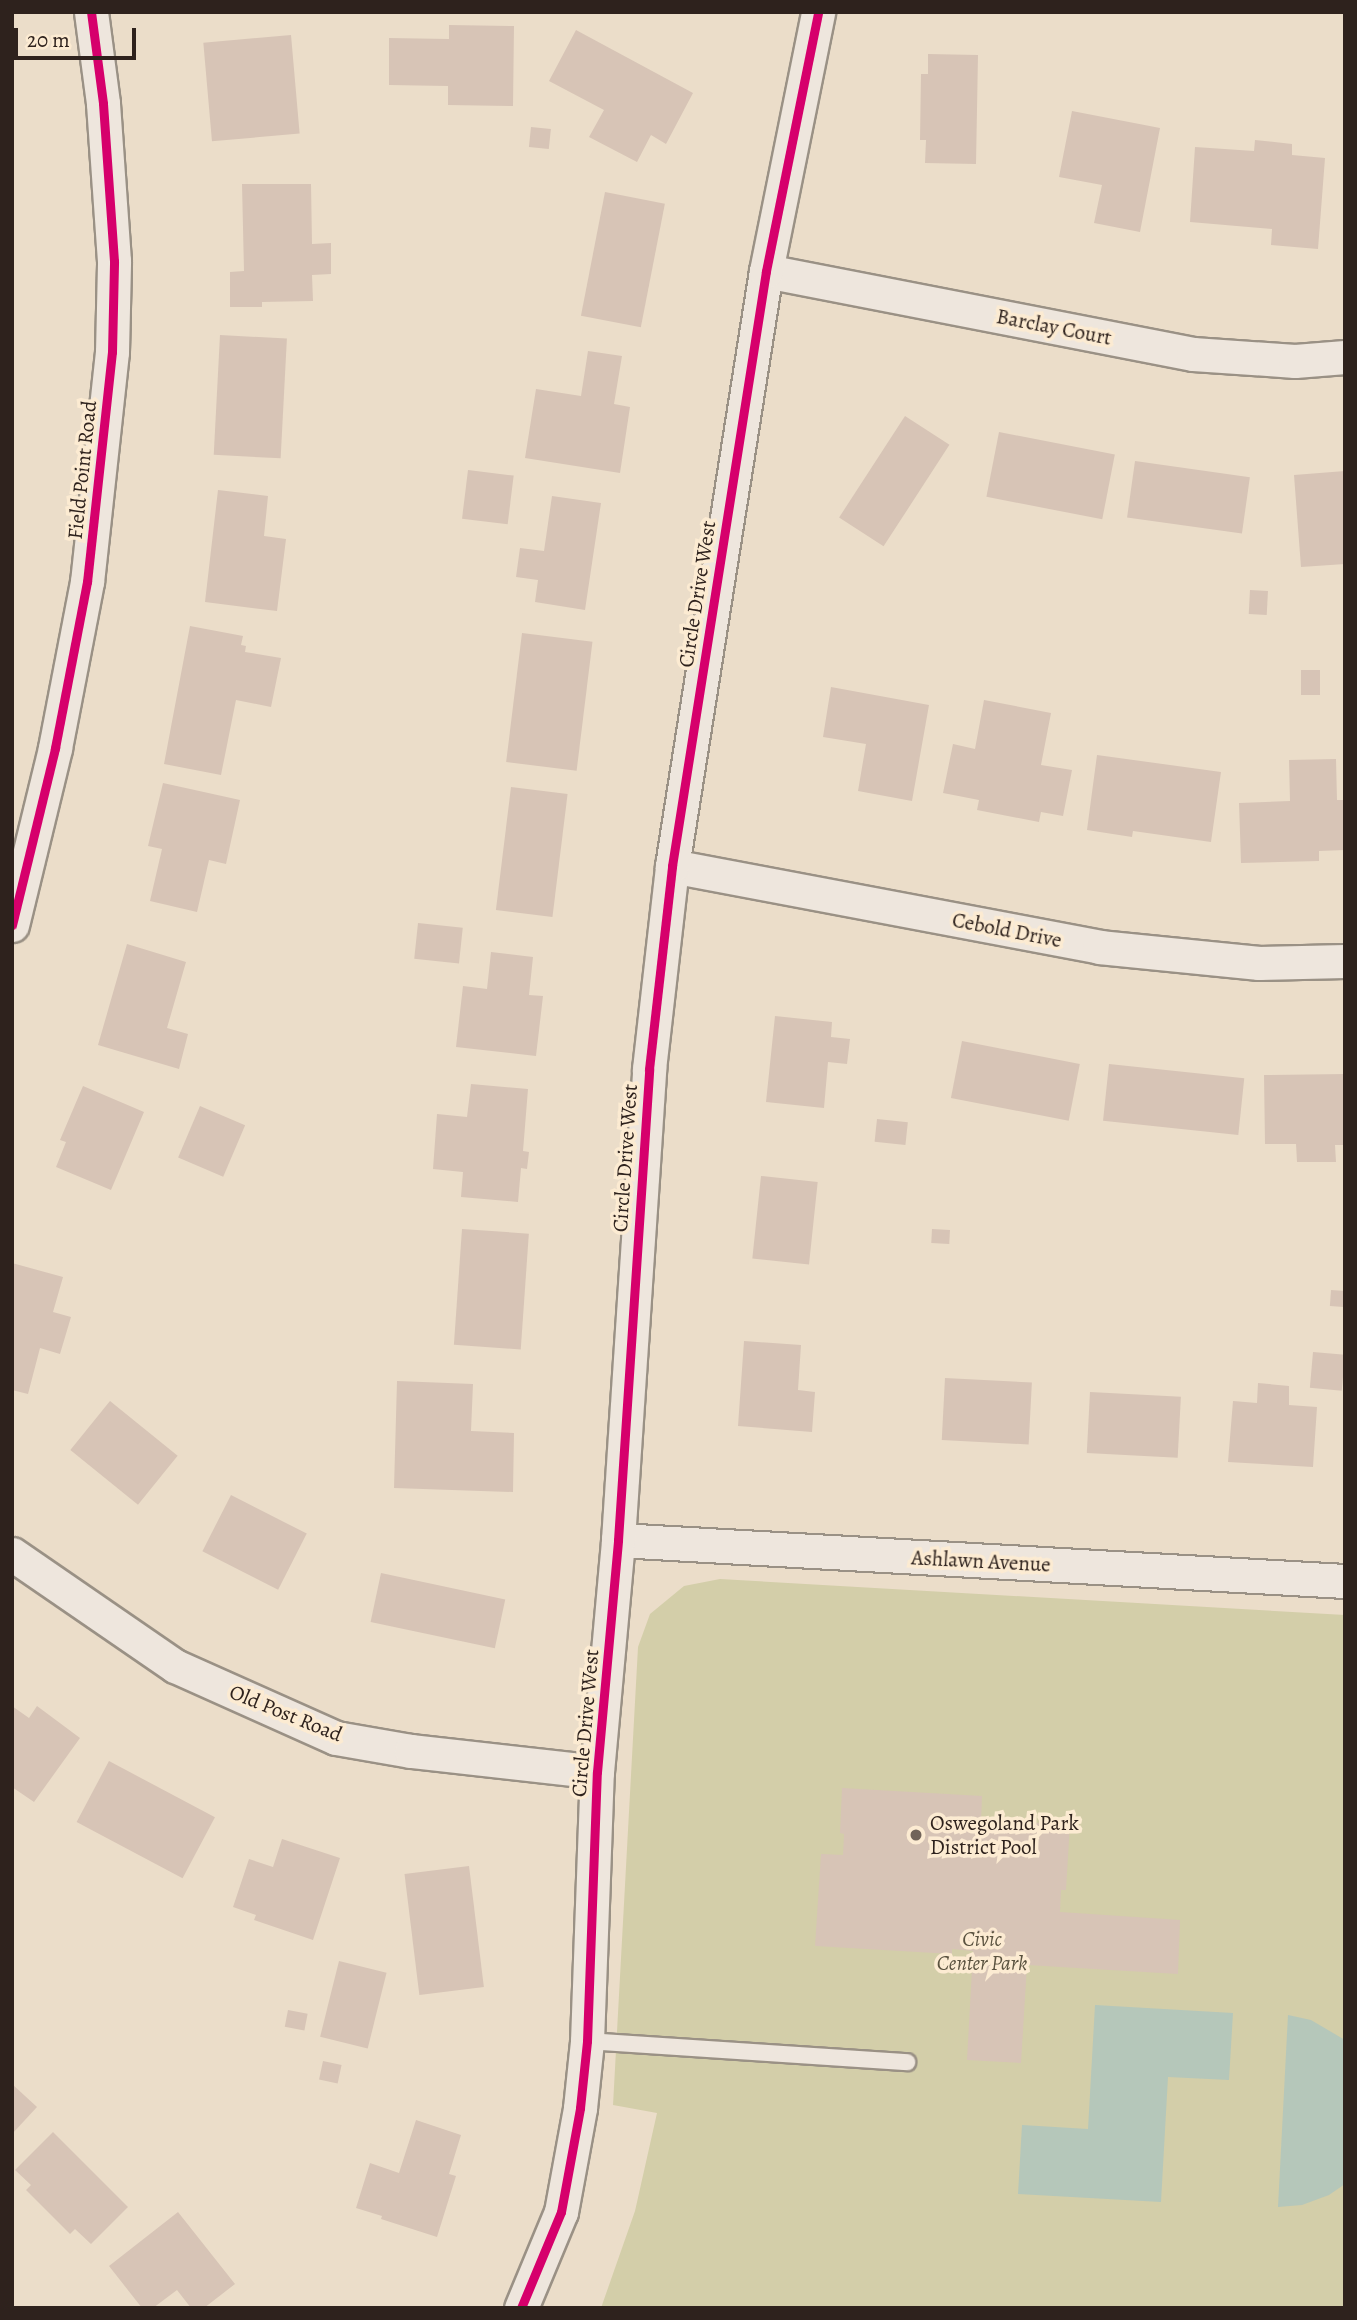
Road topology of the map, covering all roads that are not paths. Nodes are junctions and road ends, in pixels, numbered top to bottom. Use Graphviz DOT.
graph roads {
  1 [pos="91,12"];
  2 [pos="818,12"];
  3 [pos="766,271"];
  4 [pos="1345,357"];
  5 [pos="672,866"];
  6 [pos="12,925"];
  7 [pos="1345,961"];
  8 [pos="618,1540"];
  9 [pos="12,1554"];
  10 [pos="1345,1581"];
  11 [pos="597,1772"];
  12 [pos="587,2041"];
  13 [pos="907,2062"];
  14 [pos="521,2308"];
  1 -- 6 [label="street, Field Point Road"];
  2 -- 3 [label="street, Circle Drive West"];
  3 -- 4 [label="street, Barclay Court"];
  3 -- 5 [label="street, Circle Drive West"];
  5 -- 7 [label="street, Cebold Drive"];
  5 -- 8 [label="street, Circle Drive West"];
  8 -- 10 [label="street, Ashlawn Avenue"];
  8 -- 11 [label="street, Circle Drive West"];
  9 -- 11 [label="street, Old Post Road"];
  11 -- 12 [label="street, Circle Drive West"];
  12 -- 13 [label="lane"];
  12 -- 14 [label="street, Circle Drive West"];
}
